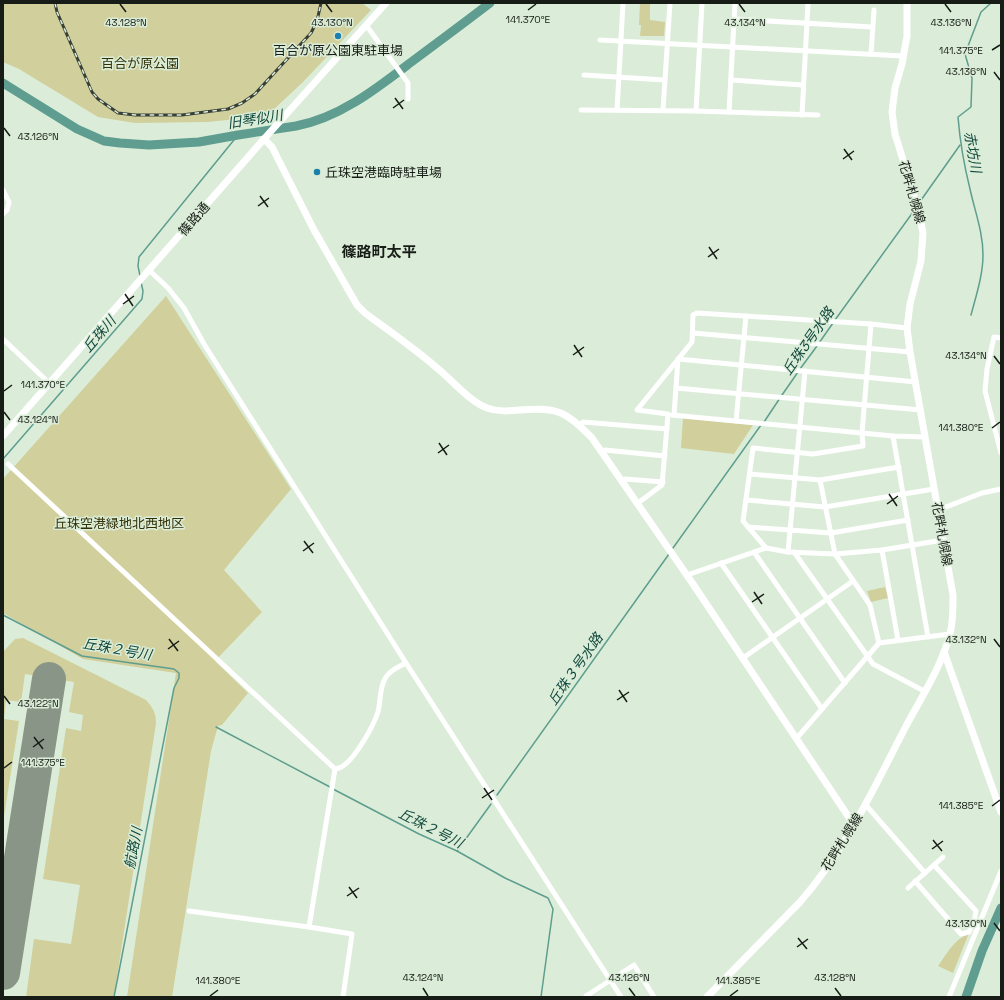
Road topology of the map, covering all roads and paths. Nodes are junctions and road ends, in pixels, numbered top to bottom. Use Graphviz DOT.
graph roads {
  1 [pos="386,3"];
  2 [pos="623,3"];
  3 [pos="670,3"];
  4 [pos="702,3"];
  5 [pos="735,3"];
  6 [pos="808,3"];
  7 [pos="907,3"];
  8 [pos="874,10"];
  9 [pos="734,20"];
  10 [pos="806,24"];
  11 [pos="366,25"];
  12 [pos="872,27"];
  13 [pos="600,40"];
  14 [pos="621,41"];
  15 [pos="667,44"];
  16 [pos="700,46"];
  17 [pos="733,48"];
  18 [pos="804,52"];
  19 [pos="871,54"];
  20 [pos="903,56"];
  21 [pos="584,75"];
  22 [pos="619,77"];
  23 [pos="665,80"];
  24 [pos="731,80"];
  25 [pos="803,84"];
  26 [pos="408,98"];
  27 [pos="581,110"];
  28 [pos="617,110"];
  29 [pos="663,110"];
  30 [pos="696,111"];
  31 [pos="729,112"];
  32 [pos="802,115"];
  33 [pos="818,115"];
  34 [pos="264,138"];
  35 [pos="3,190"];
  36 [pos="3,214"];
  37 [pos="147,272"];
  38 [pos="746,316"];
  39 [pos="871,324"];
  40 [pos="908,328"];
  41 [pos="692,333"];
  42 [pos="744,338"];
  43 [pos="1001,338"];
  44 [pos="3,339"];
  45 [pos="869,349"];
  46 [pos="910,352"];
  47 [pos="678,359"];
  48 [pos="742,365"];
  49 [pos="801,371"];
  50 [pos="866,377"];
  51 [pos="916,382"];
  52 [pos="49,383"];
  53 [pos="676,388"];
  54 [pos="738,394"];
  55 [pos="802,400"];
  56 [pos="864,406"];
  57 [pos="921,410"];
  58 [pos="671,415"];
  59 [pos="736,421"];
  60 [pos="580,425"];
  61 [pos="799,427"];
  62 [pos="667,429"];
  63 [pos="862,433"];
  64 [pos="3,436"];
  65 [pos="893,436"];
  66 [pos="926,437"];
  67 [pos="602,452"];
  68 [pos="797,452"];
  69 [pos="1001,453"];
  70 [pos="665,456"];
  71 [pos="8,464"];
  72 [pos="899,467"];
  73 [pos="750,474"];
  74 [pos="794,478"];
  75 [pos="820,480"];
  76 [pos="622,481"];
  77 [pos="662,482"];
  78 [pos="934,489"];
  79 [pos="1001,489"];
  80 [pos="904,494"];
  81 [pos="746,500"];
  82 [pos="638,503"];
  83 [pos="792,505"];
  84 [pos="825,507"];
  85 [pos="938,510"];
  86 [pos="908,520"];
  87 [pos="748,527"];
  88 [pos="790,531"];
  89 [pos="831,533"];
  90 [pos="943,540"];
  91 [pos="913,545"];
  92 [pos="766,548"];
  93 [pos="882,550"];
  94 [pos="754,552"];
  95 [pos="788,552"];
  96 [pos="794,552"];
  97 [pos="835,554"];
  98 [pos="721,563"];
  99 [pos="687,575"];
  100 [pos="853,581"];
  101 [pos="827,599"];
  102 [pos="799,619"];
  103 [pos="950,634"];
  104 [pos="773,637"];
  105 [pos="928,637"];
  106 [pos="898,640"];
  107 [pos="879,643"];
  108 [pos="944,652"];
  109 [pos="866,657"];
  110 [pos="743,658"];
  111 [pos="406,663"];
  112 [pos="845,683"];
  113 [pos="924,691"];
  114 [pos="822,709"];
  115 [pos="796,739"];
  116 [pos="335,769"];
  117 [pos="865,804"];
  118 [pos="1001,812"];
  119 [pos="854,825"];
  120 [pos="943,857"];
  121 [pos="934,865"];
  122 [pos="1001,871"];
  123 [pos="925,872"];
  124 [pos="915,881"];
  125 [pos="908,888"];
  126 [pos="188,911"];
  127 [pos="310,927"];
  128 [pos="610,980"];
  129 [pos="343,997"];
  130 [pos="587,997"];
  131 [pos="621,997"];
  132 [pos="654,997"];
  133 [pos="707,997"];
  134 [pos="948,997"];
  1 -- 11 [label="street, 篠路通"];
  2 -- 14 [label="street"];
  3 -- 15 [label="street"];
  4 -- 16 [label="street"];
  5 -- 9 [label="street"];
  6 -- 10 [label="street"];
  7 -- 20 [label="street, 花畔札幌線"];
  8 -- 12 [label="street"];
  9 -- 10 [label="street"];
  9 -- 17 [label="street"];
  10 -- 12 [label="street"];
  10 -- 18 [label="street"];
  11 -- 26 [label="street"];
  11 -- 34 [label="street, 篠路通"];
  12 -- 19 [label="street"];
  13 -- 14 [label="street"];
  14 -- 15 [label="street"];
  14 -- 22 [label="street"];
  15 -- 16 [label="street"];
  15 -- 23 [label="street"];
  16 -- 17 [label="street"];
  16 -- 30 [label="street"];
  17 -- 18 [label="street"];
  17 -- 24 [label="street"];
  18 -- 19 [label="street"];
  18 -- 25 [label="street"];
  19 -- 20 [label="street"];
  20 -- 40 [label="street, 花畔札幌線"];
  21 -- 22 [label="street"];
  22 -- 23 [label="street"];
  22 -- 28 [label="street"];
  23 -- 29 [label="street"];
  24 -- 25 [label="street"];
  24 -- 31 [label="street"];
  25 -- 32 [label="street"];
  27 -- 28 [label="street"];
  28 -- 29 [label="street"];
  29 -- 30 [label="street"];
  30 -- 31 [label="street"];
  31 -- 32 [label="street"];
  32 -- 33 [label="street"];
  34 -- 37 [label="street, 篠路通"];
  34 -- 60 [label="street"];
  35 -- 36 [label="street"];
  37 -- 52 [label="street, 篠路通"];
  37 -- 111 [label="street"];
  38 -- 39 [label="street"];
  38 -- 41 [label="street"];
  38 -- 42 [label="street"];
  39 -- 40 [label="street"];
  39 -- 45 [label="street"];
  40 -- 46 [label="street, 花畔札幌線"];
  41 -- 42 [label="street"];
  41 -- 47 [label="street"];
  42 -- 45 [label="street"];
  42 -- 48 [label="street"];
  43 -- 69 [label="street"];
  44 -- 52 [label="street"];
  45 -- 46 [label="street"];
  45 -- 50 [label="street"];
  46 -- 51 [label="street, 花畔札幌線"];
  47 -- 48 [label="street"];
  47 -- 53 [label="street"];
  47 -- 58 [label="street"];
  48 -- 49 [label="street"];
  48 -- 54 [label="street"];
  49 -- 50 [label="street"];
  49 -- 55 [label="street"];
  50 -- 51 [label="street"];
  50 -- 56 [label="street"];
  51 -- 57 [label="street, 花畔札幌線"];
  52 -- 64 [label="street, 篠路通"];
  53 -- 54 [label="street"];
  53 -- 58 [label="street"];
  54 -- 55 [label="street"];
  54 -- 59 [label="street"];
  55 -- 56 [label="street"];
  55 -- 61 [label="street"];
  56 -- 57 [label="street"];
  56 -- 63 [label="street"];
  57 -- 66 [label="street, 花畔札幌線"];
  58 -- 59 [label="street"];
  58 -- 62 [label="street"];
  59 -- 61 [label="street"];
  60 -- 62 [label="street"];
  60 -- 67 [label="street"];
  61 -- 63 [label="street"];
  61 -- 68 [label="street"];
  62 -- 70 [label="street"];
  63 -- 65 [label="street"];
  63 -- 68 [label="street"];
  65 -- 66 [label="street"];
  65 -- 72 [label="street"];
  66 -- 78 [label="street, 花畔札幌線"];
  67 -- 70 [label="street"];
  67 -- 76 [label="street"];
  68 -- 73 [label="street"];
  68 -- 74 [label="street"];
  70 -- 77 [label="street"];
  71 -- 116 [label="street"];
  72 -- 75 [label="street"];
  72 -- 80 [label="street"];
  73 -- 74 [label="street"];
  73 -- 81 [label="street"];
  74 -- 75 [label="street"];
  74 -- 83 [label="street"];
  75 -- 84 [label="street"];
  76 -- 77 [label="street"];
  76 -- 82 [label="street"];
  77 -- 82 [label="street"];
  78 -- 80 [label="street"];
  78 -- 85 [label="street, 花畔札幌線"];
  79 -- 85 [label="street"];
  80 -- 84 [label="street"];
  80 -- 86 [label="street"];
  81 -- 83 [label="street"];
  81 -- 87 [label="street"];
  82 -- 99 [label="street"];
  83 -- 84 [label="street"];
  83 -- 88 [label="street"];
  84 -- 89 [label="street"];
  85 -- 90 [label="street, 花畔札幌線"];
  86 -- 89 [label="street"];
  86 -- 91 [label="street"];
  87 -- 88 [label="street"];
  87 -- 92 [label="street"];
  88 -- 89 [label="street"];
  88 -- 95 [label="street"];
  89 -- 97 [label="street"];
  90 -- 91 [label="street"];
  90 -- 103 [label="street, 花畔札幌線"];
  91 -- 93 [label="street"];
  91 -- 105 [label="street"];
  92 -- 94 [label="street"];
  92 -- 95 [label="street"];
  93 -- 97 [label="street"];
  93 -- 106 [label="street"];
  94 -- 98 [label="street"];
  94 -- 102 [label="street"];
  95 -- 96 [label="street"];
  96 -- 97 [label="street"];
  96 -- 101 [label="street"];
  97 -- 100 [label="street"];
  98 -- 99 [label="street"];
  98 -- 104 [label="street"];
  99 -- 110 [label="street"];
  100 -- 101 [label="street"];
  100 -- 107 [label="street"];
  101 -- 102 [label="street"];
  101 -- 109 [label="street"];
  102 -- 104 [label="street"];
  102 -- 112 [label="street"];
  103 -- 105 [label="street"];
  103 -- 108 [label="street, 花畔札幌線"];
  104 -- 110 [label="street"];
  104 -- 114 [label="street"];
  105 -- 106 [label="street"];
  106 -- 107 [label="street"];
  107 -- 109 [label="street"];
  108 -- 113 [label="street, 花畔札幌線"];
  108 -- 118 [label="street"];
  109 -- 112 [label="street"];
  109 -- 113 [label="street"];
  110 -- 115 [label="street"];
  111 -- 116 [label="street"];
  111 -- 128 [label="street"];
  112 -- 114 [label="street"];
  113 -- 117 [label="street, 花畔札幌線"];
  114 -- 115 [label="street"];
  115 -- 119 [label="street"];
  116 -- 127 [label="street"];
  117 -- 119 [label="street, 花畔札幌線"];
  117 -- 123 [label="street"];
  119 -- 133 [label="street, 花畔札幌線"];
  120 -- 121 [label="street"];
  121 -- 123 [label="street"];
  121 -- 124 [label="street"];
  122 -- 134 [label="street"];
  123 -- 124 [label="street"];
  124 -- 125 [label="street"];
  126 -- 127 [label="street"];
  127 -- 129 [label="street"];
  128 -- 130 [label="street"];
  128 -- 131 [label="street"];
  128 -- 132 [label="street"];
}
